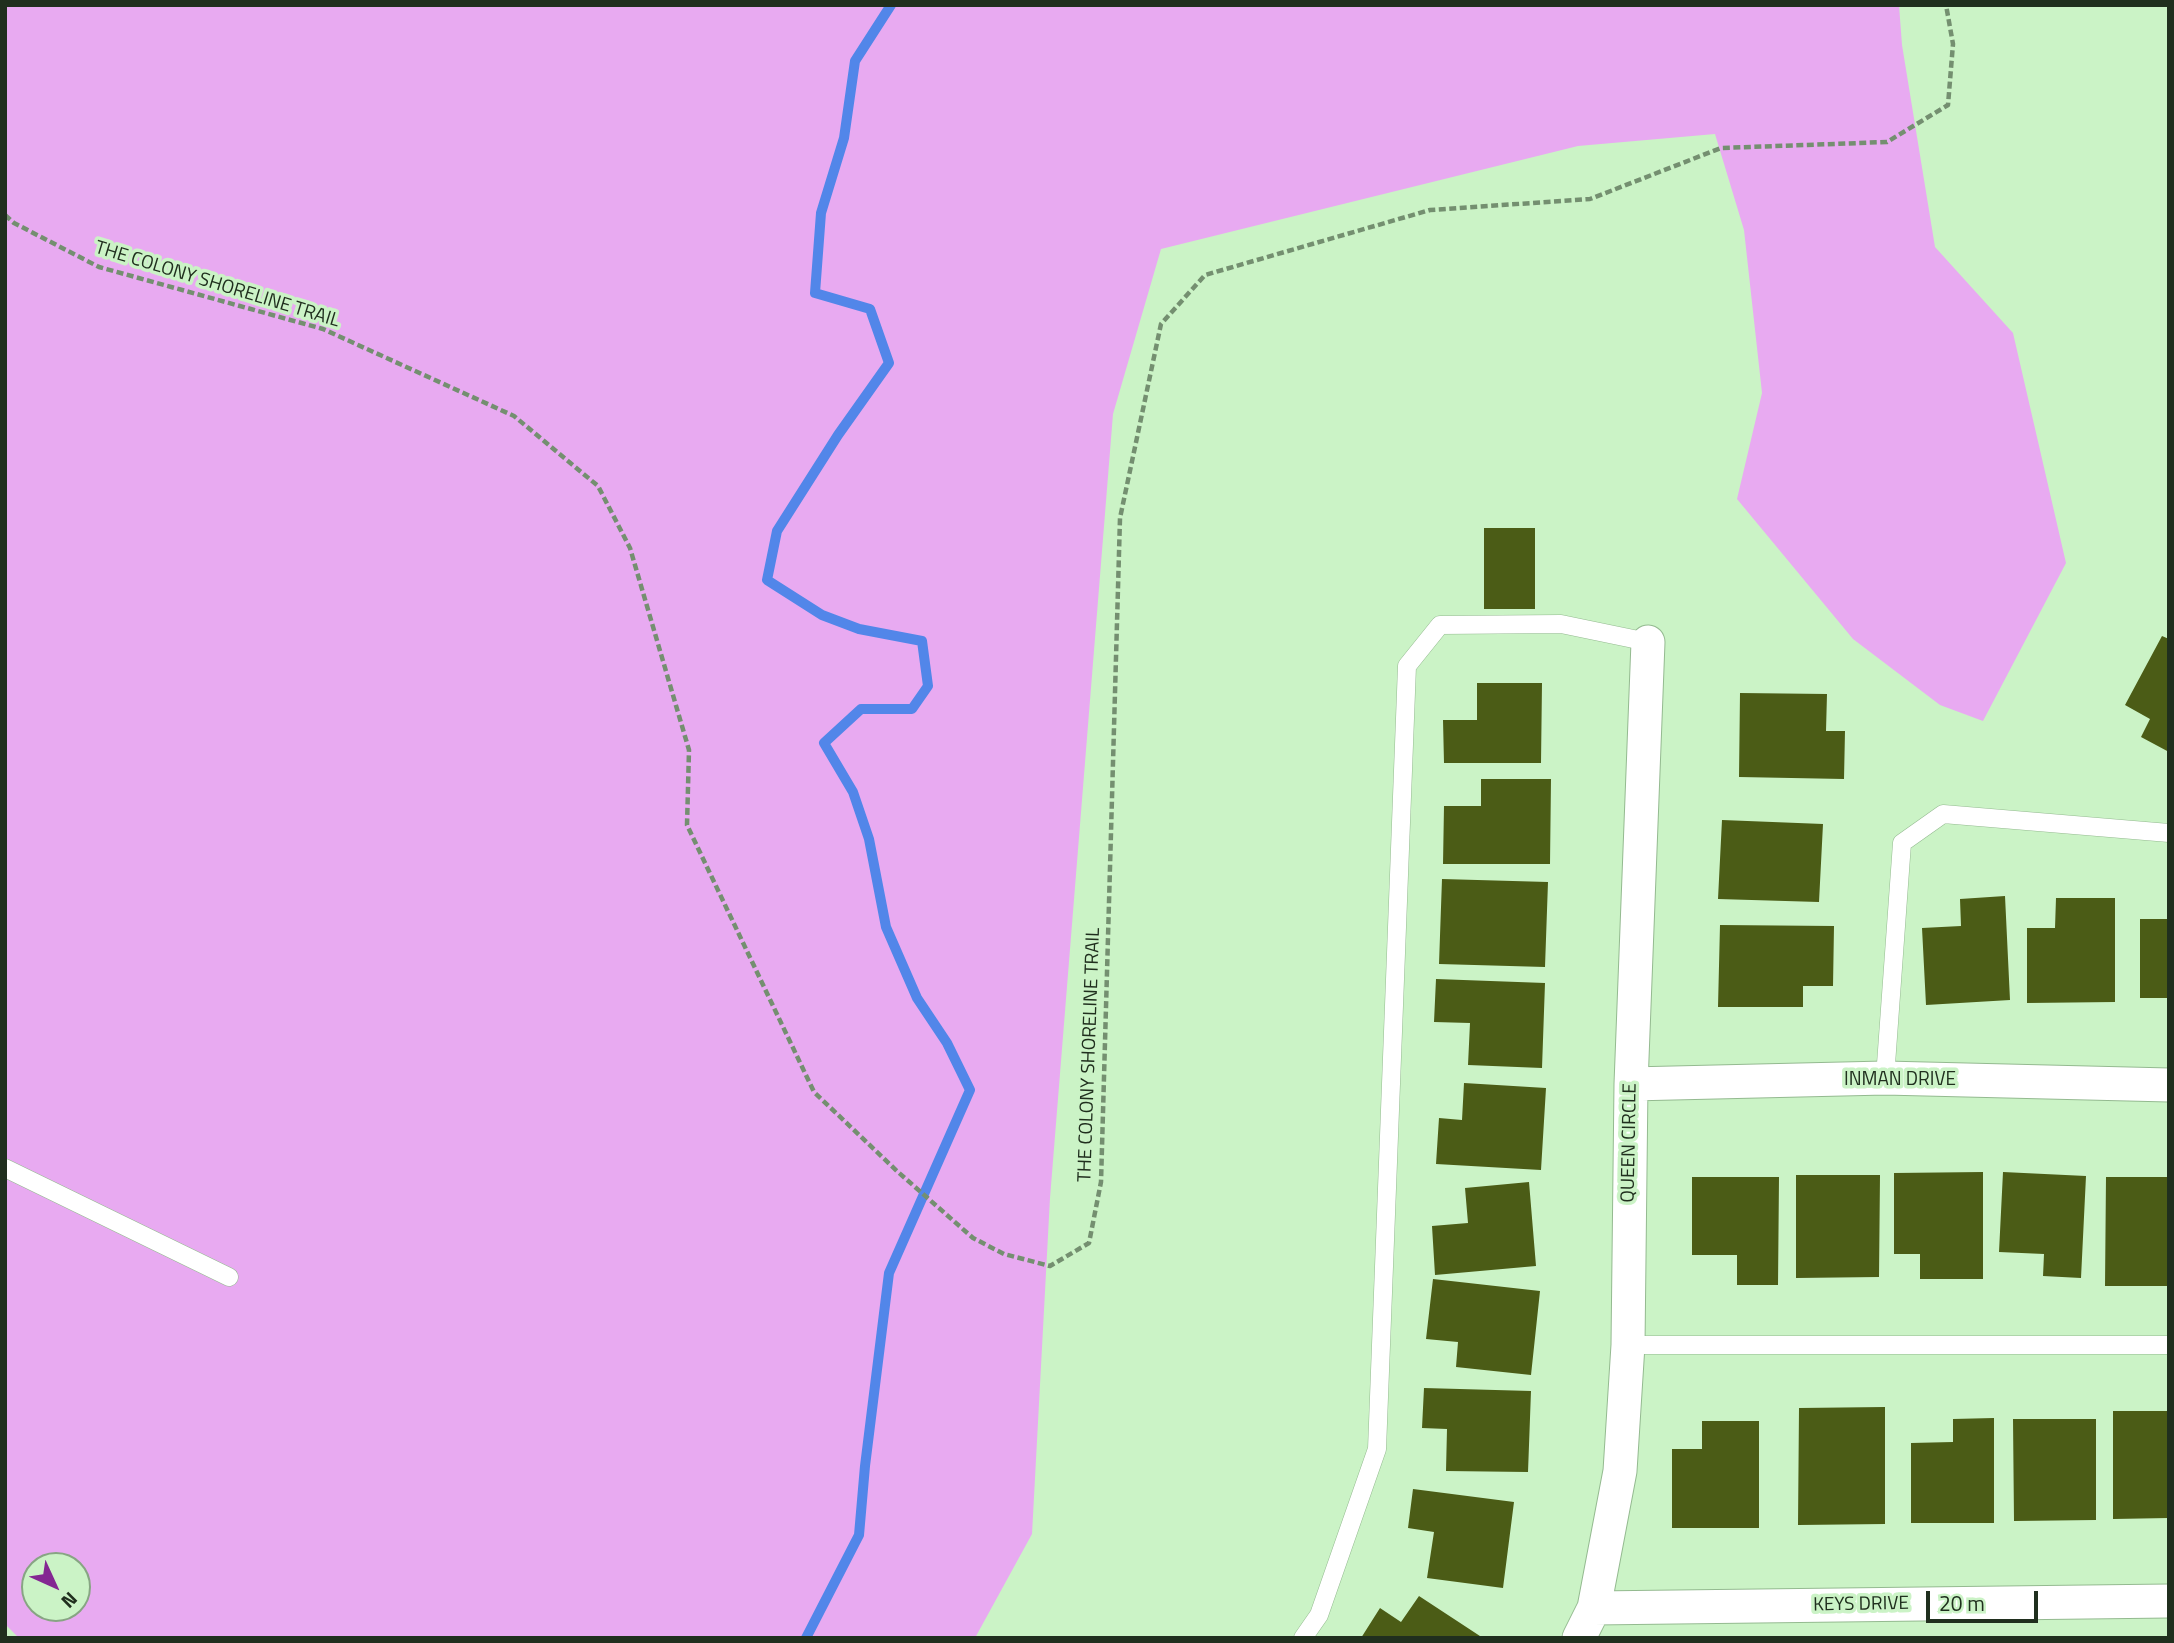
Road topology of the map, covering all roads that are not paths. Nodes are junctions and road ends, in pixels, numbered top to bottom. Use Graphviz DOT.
graph roads {
  1 [pos="1648,642"];
  2 [pos="2169,833"];
  3 [pos="1885,1078"];
  4 [pos="1631,1084"];
  5 [pos="2169,1085"];
  6 [pos="5,1168"];
  7 [pos="229,1277"];
  8 [pos="1628,1345"];
  9 [pos="2169,1345"];
  10 [pos="2169,1601"];
  11 [pos="1594,1608"];
  12 [pos="1303,1638"];
  13 [pos="1579,1638"];
  1 -- 4 [label="street, QUEEN CIRCLE"];
  1 -- 12 [label="lane"];
  2 -- 3 [label="lane"];
  3 -- 4 [label="street, INMAN DRIVE"];
  3 -- 5 [label="street, INMAN DRIVE"];
  4 -- 8 [label="street, QUEEN CIRCLE"];
  6 -- 7 [label="lane"];
  8 -- 9 [label="lane"];
  8 -- 11 [label="street, QUEEN CIRCLE"];
  10 -- 11 [label="street, KEYS DRIVE"];
  11 -- 13 [label="street, QUEEN CIRCLE"];
}
